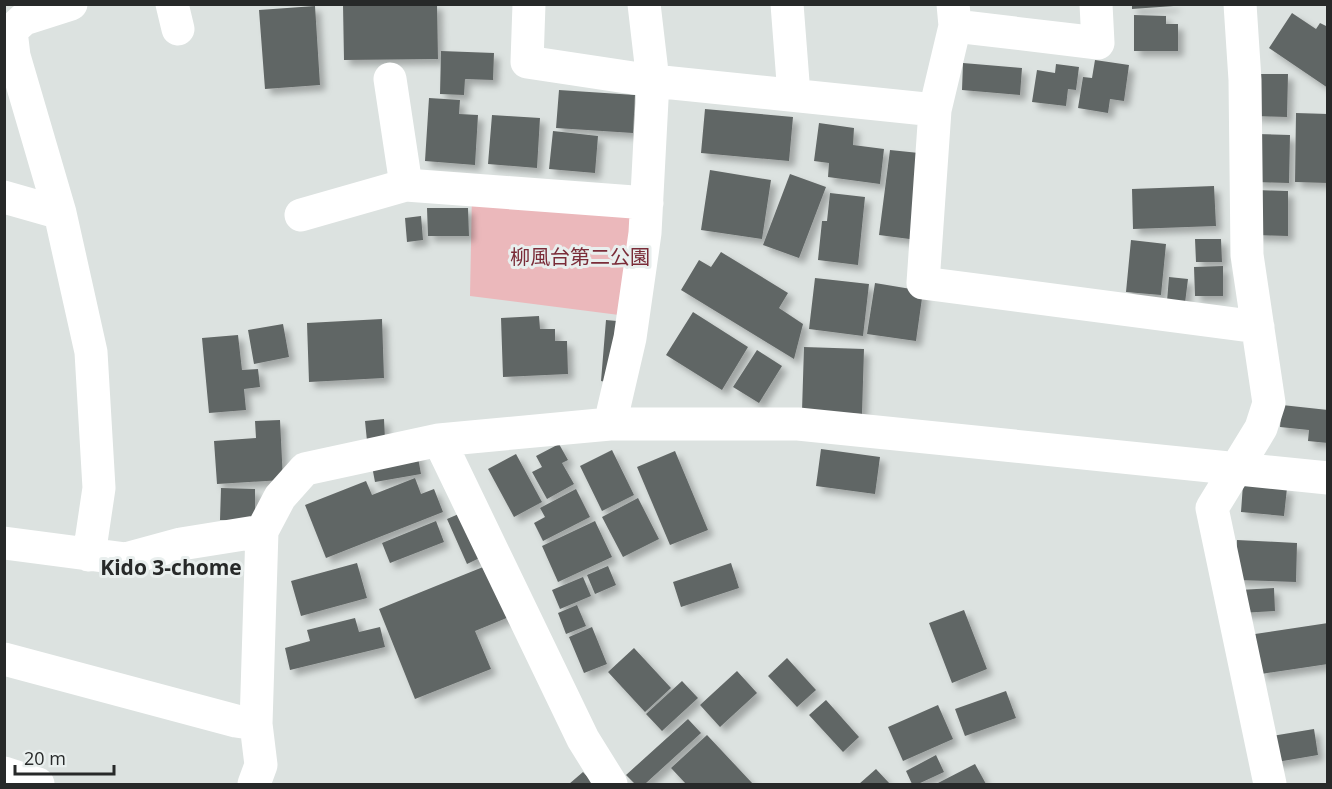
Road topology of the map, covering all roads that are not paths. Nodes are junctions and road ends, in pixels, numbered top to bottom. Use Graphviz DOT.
graph roads {
  1 [pos="71,4"];
  2 [pos="529,4"];
  3 [pos="644,4"];
  4 [pos="787,4"];
  5 [pos="1096,4"];
  6 [pos="1240,4"];
  7 [pos="954,15"];
  8 [pos="390,79"];
  9 [pos="653,81"];
  10 [pos="794,95"];
  11 [pos="935,110"];
  12 [pos="406,185"];
  13 [pos="4,197"];
  14 [pos="647,203"];
  15 [pos="60,213"];
  16 [pos="301,215"];
  17 [pos="1257,327"];
  18 [pos="610,424"];
  19 [pos="439,440"];
  20 [pos="1236,469"];
  21 [pos="1328,478"];
  22 [pos="262,531"];
  23 [pos="5,545"];
  24 [pos="89,555"];
  25 [pos="4,659"];
  26 [pos="256,724"];
  27 [pos="4,773"];
  28 [pos="38,784"];
  29 [pos="255,784"];
  30 [pos="611,784"];
  31 [pos="1270,784"];
  1 -- 15 [label="street"];
  2 -- 9 [label="street"];
  3 -- 9 [label="street"];
  4 -- 10 [label="street"];
  5 -- 7 [label="street"];
  6 -- 17 [label="street"];
  7 -- 11 [label="street"];
  8 -- 12 [label="street"];
  9 -- 10 [label="street"];
  9 -- 14 [label="street"];
  10 -- 11 [label="street"];
  11 -- 17 [label="street"];
  12 -- 14 [label="street"];
  12 -- 16 [label="street"];
  13 -- 15 [label="street"];
  14 -- 18 [label="street"];
  15 -- 24 [label="street"];
  17 -- 20 [label="street"];
  18 -- 19 [label="street"];
  18 -- 20 [label="street"];
  19 -- 22 [label="street"];
  19 -- 30 [label="street"];
  20 -- 21 [label="street"];
  20 -- 31 [label="street"];
  22 -- 24 [label="street"];
  22 -- 26 [label="street"];
  23 -- 24 [label="street"];
  25 -- 26 [label="street"];
  26 -- 29 [label="street"];
  27 -- 28 [label="street"];
}
